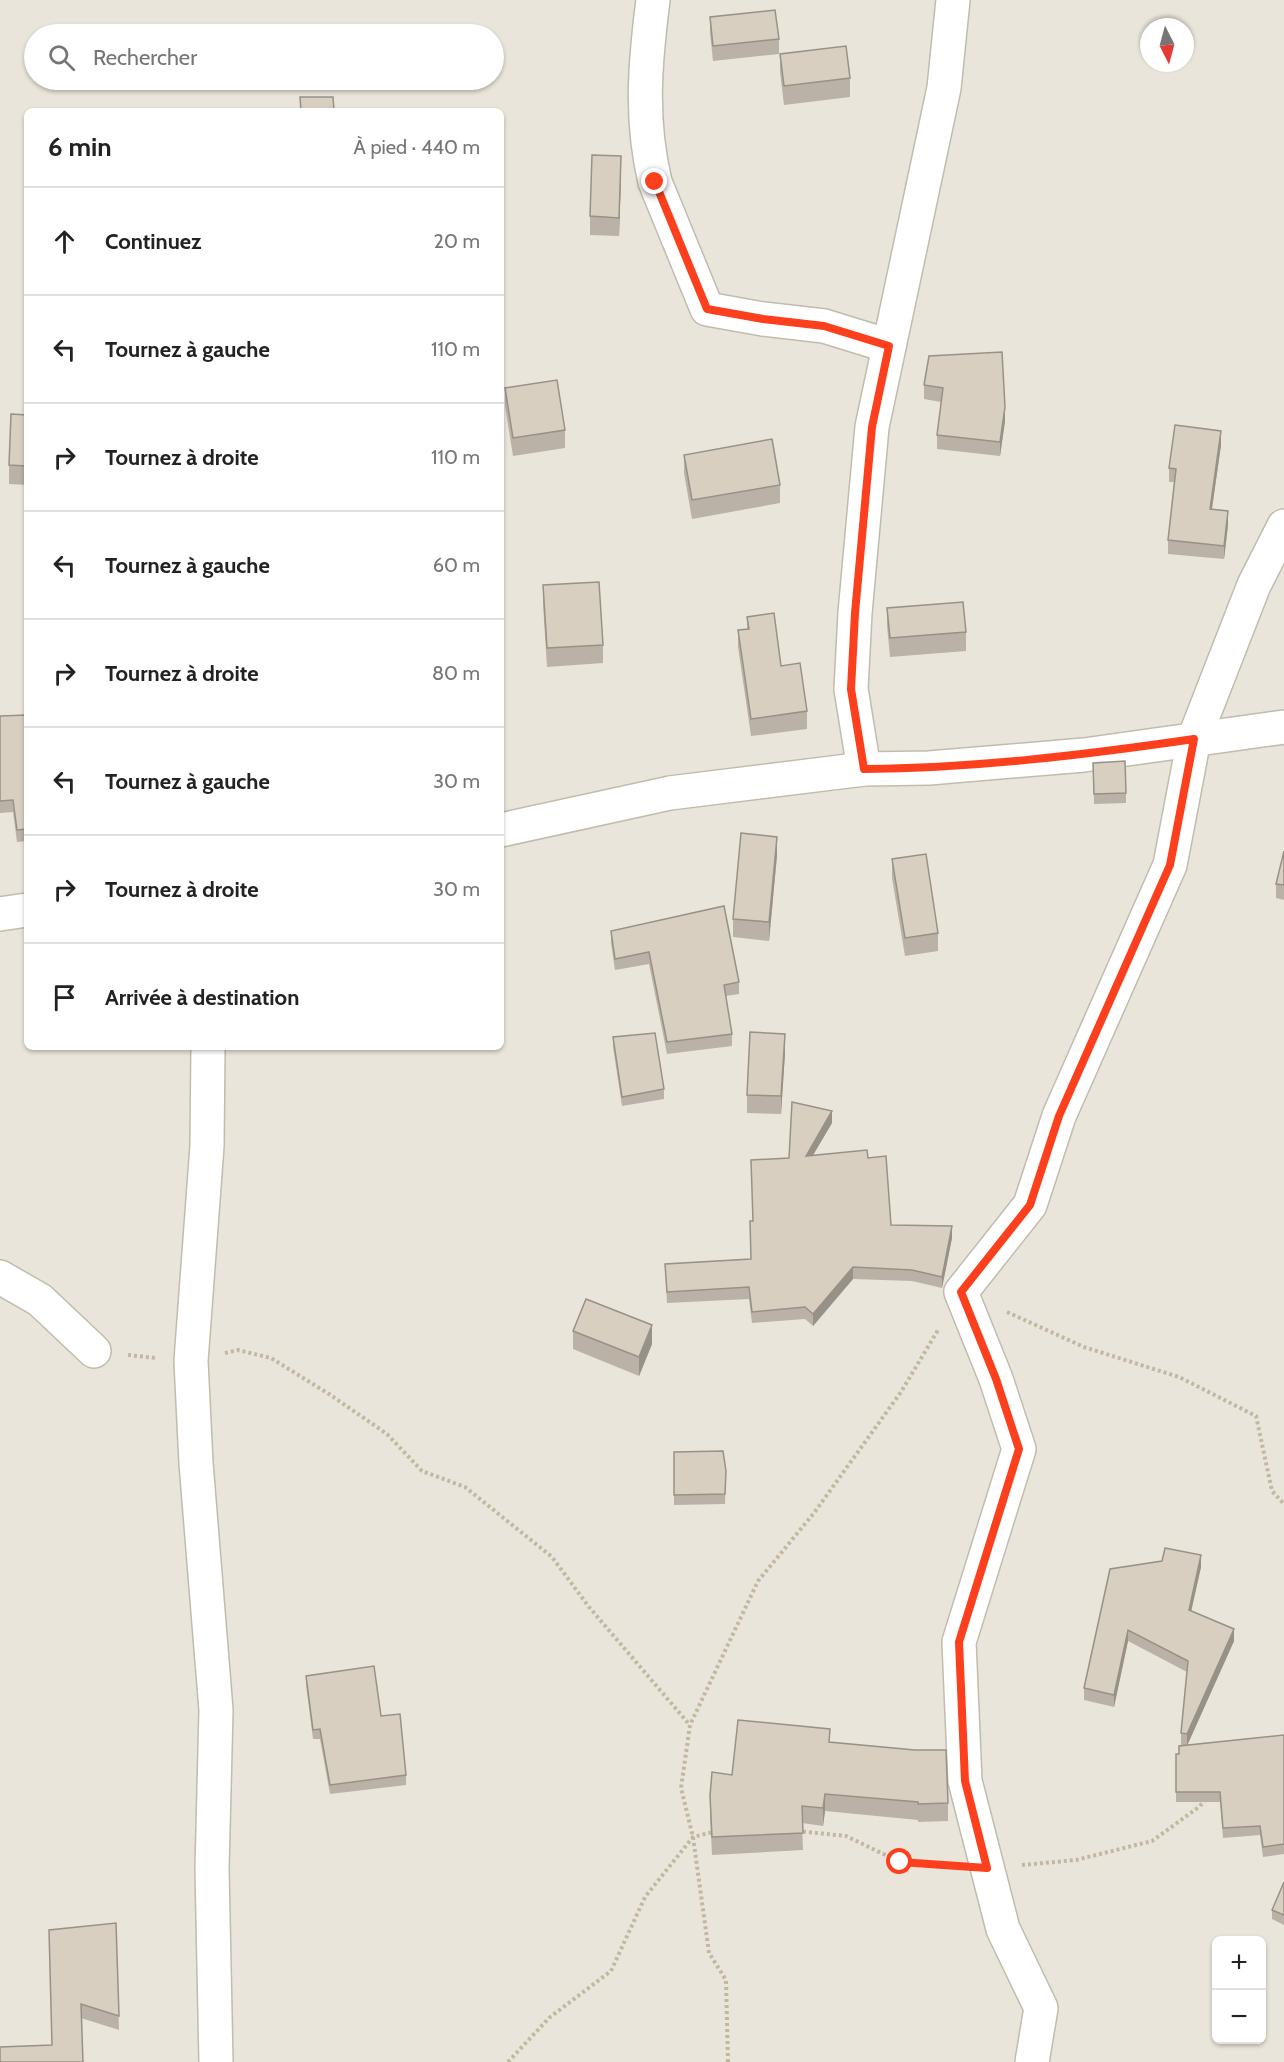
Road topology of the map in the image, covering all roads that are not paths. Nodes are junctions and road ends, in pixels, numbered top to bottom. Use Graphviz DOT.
graph roads {
  1 [pos="653,0"];
  2 [pos="953,0"];
  3 [pos="889,346"];
  4 [pos="1284,526"];
  5 [pos="1284,727"];
  6 [pos="1194,739"];
  7 [pos="864,769"];
  8 [pos="504,829"];
  9 [pos="24,910"];
  10 [pos="0,914"];
  11 [pos="208,1050"];
  12 [pos="0,1276"];
  13 [pos="94,1351"];
  14 [pos="216,2062"];
  15 [pos="1032,2062"];
  1 -- 3 [label="street"];
  2 -- 3 [label="street"];
  3 -- 7 [label="street"];
  4 -- 6 [label="street"];
  5 -- 6 [label="street"];
  6 -- 7 [label="street"];
  6 -- 15 [label="street"];
  7 -- 8 [label="street"];
  9 -- 10 [label="street"];
  11 -- 14 [label="street"];
  12 -- 13 [label="street"];
}
